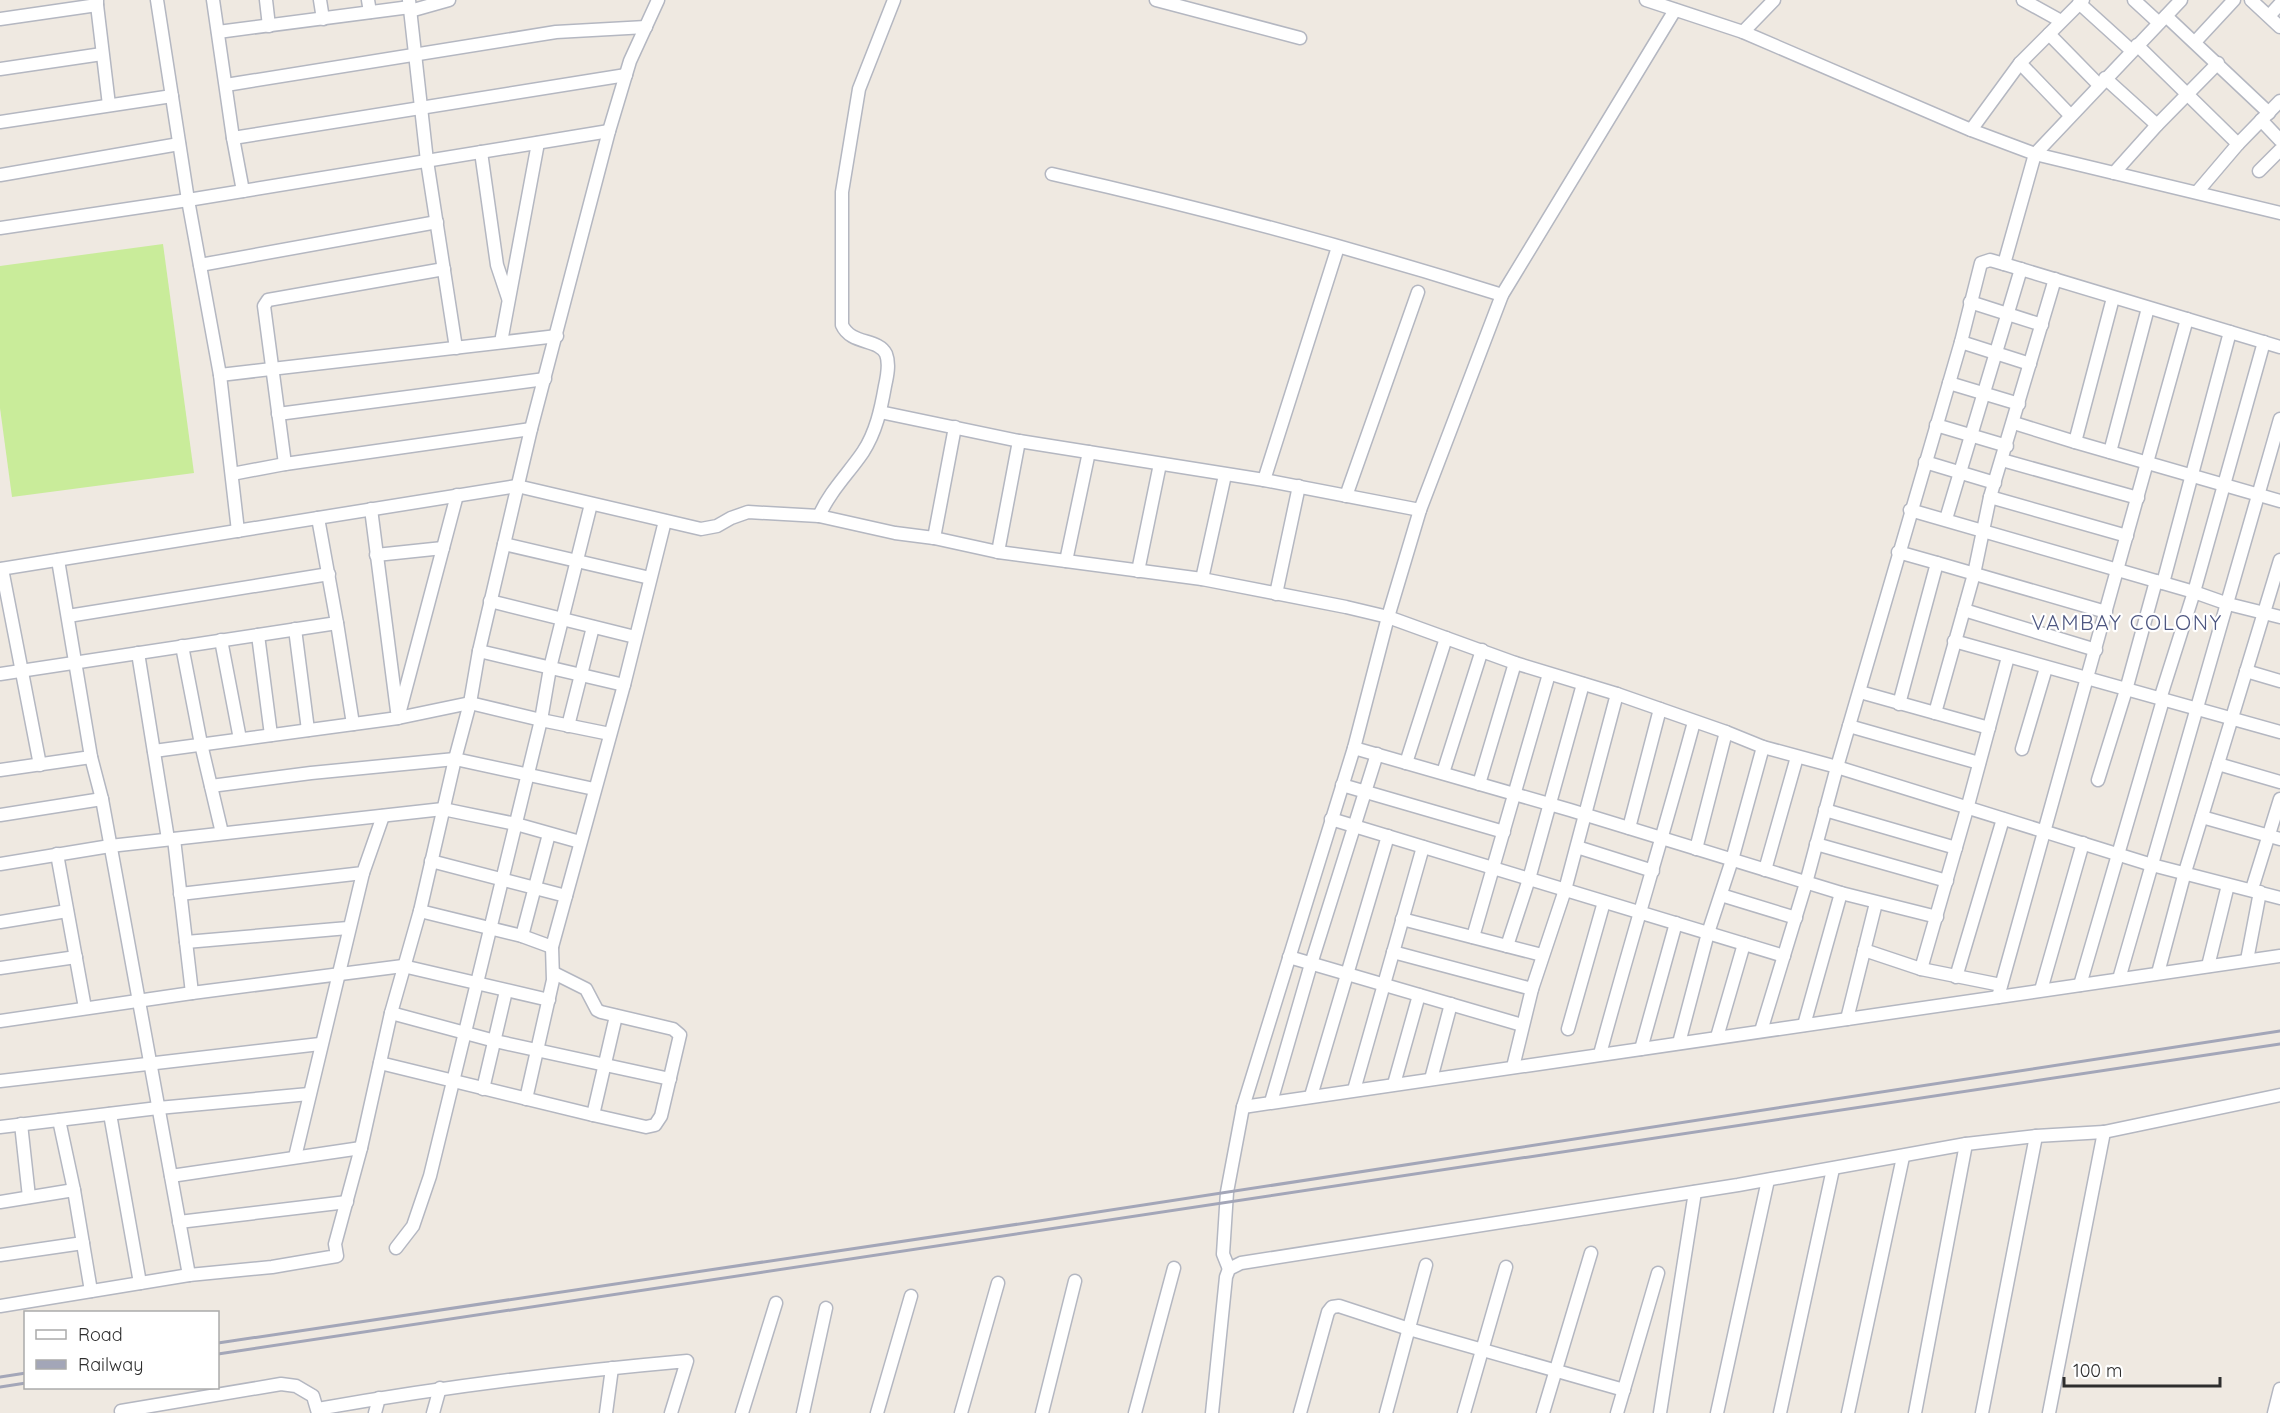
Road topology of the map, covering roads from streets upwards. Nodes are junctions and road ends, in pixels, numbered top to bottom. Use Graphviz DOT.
graph roads {
  1 [pos="157,0"];
  2 [pos="213,0"];
  3 [pos="266,0"];
  4 [pos="320,0"];
  5 [pos="450,0"];
  6 [pos="658,0"];
  7 [pos="894,0"];
  8 [pos="1156,0"];
  9 [pos="1646,0"];
  10 [pos="1774,0"];
  11 [pos="2023,0"];
  12 [pos="2134,0"];
  13 [pos="2181,0"];
  14 [pos="2234,0"];
  15 [pos="2251,0"];
  16 [pos="2081,2"];
  17 [pos="97,3"];
  18 [pos="1184,4"];
  19 [pos="2280,4"];
  20 [pos="42,6"];
  21 [pos="369,6"];
  22 [pos="410,6"];
  23 [pos="1675,10"];
  24 [pos="2269,16"];
  25 [pos="0,19"];
  26 [pos="323,19"];
  27 [pos="2162,19"];
  28 [pos="2061,21"];
  29 [pos="269,26"];
  30 [pos="646,27"];
  31 [pos="2280,27"];
  32 [pos="219,32"];
  33 [pos="1743,32"];
  34 [pos="2049,33"];
  35 [pos="1300,38"];
  36 [pos="2195,42"];
  37 [pos="2134,48"];
  38 [pos="102,54"];
  39 [pos="415,56"];
  40 [pos="2020,63"];
  41 [pos="2218,63"];
  42 [pos="0,69"];
  43 [pos="626,75"];
  44 [pos="2102,81"];
  45 [pos="226,85"];
  46 [pos="2188,93"];
  47 [pos="172,96"];
  48 [pos="2280,101"];
  49 [pos="109,105"];
  50 [pos="421,108"];
  51 [pos="2070,115"];
  52 [pos="2265,117"];
  53 [pos="0,122"];
  54 [pos="2157,125"];
  55 [pos="1971,130"];
  56 [pos="609,131"];
  57 [pos="233,138"];
  58 [pos="2280,140"];
  59 [pos="538,142"];
  60 [pos="179,144"];
  61 [pos="2238,144"];
  62 [pos="2280,150"];
  63 [pos="481,152"];
  64 [pos="2035,154"];
  65 [pos="427,160"];
  66 [pos="2259,171"];
  67 [pos="2114,173"];
  68 [pos="1052,174"];
  69 [pos="0,175"];
  70 [pos="243,191"];
  71 [pos="2198,191"];
  72 [pos="188,200"];
  73 [pos="2278,210"];
  74 [pos="437,222"];
  75 [pos="0,228"];
  76 [pos="1338,247"];
  77 [pos="2004,264"];
  78 [pos="200,265"];
  79 [pos="444,268"];
  80 [pos="2021,269"];
  81 [pos="2055,279"];
  82 [pos="1418,292"];
  83 [pos="1502,295"];
  84 [pos="2113,298"];
  85 [pos="509,300"];
  86 [pos="1970,302"];
  87 [pos="2148,308"];
  88 [pos="2008,314"];
  89 [pos="2187,319"];
  90 [pos="2042,325"];
  91 [pos="2230,332"];
  92 [pos="556,336"];
  93 [pos="501,342"];
  94 [pos="1960,342"];
  95 [pos="2264,342"];
  96 [pos="2280,347"];
  97 [pos="456,348"];
  98 [pos="1996,354"];
  99 [pos="2030,364"];
  100 [pos="272,369"];
  101 [pos="220,375"];
  102 [pos="545,379"];
  103 [pos="1948,383"];
  104 [pos="1983,394"];
  105 [pos="2019,404"];
  106 [pos="880,412"];
  107 [pos="278,414"];
  108 [pos="2280,419"];
  109 [pos="2014,423"];
  110 [pos="1936,425"];
  111 [pos="955,428"];
  112 [pos="531,429"];
  113 [pos="1970,436"];
  114 [pos="1019,441"];
  115 [pos="2075,442"];
  116 [pos="2007,446"];
  117 [pos="1089,452"];
  118 [pos="2110,452"];
  119 [pos="2002,460"];
  120 [pos="1925,462"];
  121 [pos="2148,462"];
  122 [pos="285,464"];
  123 [pos="1160,464"];
  124 [pos="1960,473"];
  125 [pos="231,474"];
  126 [pos="1225,475"];
  127 [pos="2192,475"];
  128 [pos="1264,480"];
  129 [pos="1995,483"];
  130 [pos="2223,484"];
  131 [pos="517,486"];
  132 [pos="1299,486"];
  133 [pos="2259,494"];
  134 [pos="457,495"];
  135 [pos="1346,496"];
  136 [pos="1990,496"];
  137 [pos="2138,498"];
  138 [pos="2280,501"];
  139 [pos="591,504"];
  140 [pos="371,509"];
  141 [pos="1420,510"];
  142 [pos="1910,510"];
  143 [pos="819,516"];
  144 [pos="318,518"];
  145 [pos="1946,519"];
  146 [pos="665,521"];
  147 [pos="238,531"];
  148 [pos="1982,531"];
  149 [pos="2127,536"];
  150 [pos="934,538"];
  151 [pos="504,544"];
  152 [pos="443,548"];
  153 [pos="998,552"];
  154 [pos="1898,552"];
  155 [pos="376,555"];
  156 [pos="58,560"];
  157 [pos="2280,560"];
  158 [pos="576,561"];
  159 [pos="1066,561"];
  160 [pos="1937,563"];
  161 [pos="1,569"];
  162 [pos="2118,570"];
  163 [pos="1138,571"];
  164 [pos="329,574"];
  165 [pos="1974,574"];
  166 [pos="2278,577"];
  167 [pos="650,578"];
  168 [pos="1202,579"];
  169 [pos="2159,582"];
  170 [pos="2194,592"];
  171 [pos="1276,594"];
  172 [pos="490,601"];
  173 [pos="2228,603"];
  174 [pos="1964,610"];
  175 [pos="2106,612"];
  176 [pos="2264,612"];
  177 [pos="68,616"];
  178 [pos="1388,617"];
  179 [pos="2280,617"];
  180 [pos="563,619"];
  181 [pos="337,622"];
  182 [pos="593,627"];
  183 [pos="295,629"];
  184 [pos="258,635"];
  185 [pos="635,637"];
  186 [pos="1446,638"];
  187 [pos="221,640"];
  188 [pos="1954,641"];
  189 [pos="182,646"];
  190 [pos="1482,650"];
  191 [pos="2096,650"];
  192 [pos="479,651"];
  193 [pos="138,653"];
  194 [pos="2008,657"];
  195 [pos="76,662"];
  196 [pos="1515,663"];
  197 [pos="550,668"];
  198 [pos="2046,668"];
  199 [pos="22,671"];
  200 [pos="2246,671"];
  201 [pos="0,674"];
  202 [pos="1550,674"];
  203 [pos="580,675"];
  204 [pos="2088,679"];
  205 [pos="2280,681"];
  206 [pos="1583,684"];
  207 [pos="624,685"];
  208 [pos="2126,690"];
  209 [pos="1860,692"];
  210 [pos="1617,694"];
  211 [pos="2161,700"];
  212 [pos="470,702"];
  213 [pos="1899,704"];
  214 [pos="1660,710"];
  215 [pos="2195,710"];
  216 [pos="1935,712"];
  217 [pos="398,718"];
  218 [pos="541,720"];
  219 [pos="2232,720"];
  220 [pos="1694,722"];
  221 [pos="353,724"];
  222 [pos="568,726"];
  223 [pos="1849,726"];
  224 [pos="1989,728"];
  225 [pos="308,730"];
  226 [pos="1726,732"];
  227 [pos="2280,732"];
  228 [pos="610,734"];
  229 [pos="271,735"];
  230 [pos="240,739"];
  231 [pos="201,744"];
  232 [pos="1762,747"];
  233 [pos="1354,748"];
  234 [pos="2022,749"];
  235 [pos="154,751"];
  236 [pos="1377,754"];
  237 [pos="91,757"];
  238 [pos="1797,757"];
  239 [pos="454,759"];
  240 [pos="1406,763"];
  241 [pos="1979,763"];
  242 [pos="2218,764"];
  243 [pos="40,765"];
  244 [pos="1837,767"];
  245 [pos="0,770"];
  246 [pos="526,774"];
  247 [pos="1443,774"];
  248 [pos="2098,780"];
  249 [pos="2280,782"];
  250 [pos="1479,784"];
  251 [pos="1342,785"];
  252 [pos="211,786"];
  253 [pos="594,789"];
  254 [pos="1365,792"];
  255 [pos="1515,794"];
  256 [pos="102,799"];
  257 [pos="2280,800"];
  258 [pos="1550,804"];
  259 [pos="443,809"];
  260 [pos="1967,809"];
  261 [pos="1825,810"];
  262 [pos="0,815"];
  263 [pos="1586,815"];
  264 [pos="383,816"];
  265 [pos="2202,817"];
  266 [pos="1331,819"];
  267 [pos="2003,819"];
  268 [pos="516,824"];
  269 [pos="1354,826"];
  270 [pos="1629,828"];
  271 [pos="1504,832"];
  272 [pos="2044,832"];
  273 [pos="222,833"];
  274 [pos="549,834"];
  275 [pos="1388,836"];
  276 [pos="2275,837"];
  277 [pos="171,839"];
  278 [pos="1663,839"];
  279 [pos="580,842"];
  280 [pos="2083,843"];
  281 [pos="1816,844"];
  282 [pos="110,846"];
  283 [pos="1423,846"];
  284 [pos="1577,847"];
  285 [pos="1956,848"];
  286 [pos="1696,849"];
  287 [pos="57,854"];
  288 [pos="2117,854"];
  289 [pos="1732,860"];
  290 [pos="431,861"];
  291 [pos="0,864"];
  292 [pos="2152,865"];
  293 [pos="1493,868"];
  294 [pos="1764,870"];
  295 [pos="1653,871"];
  296 [pos="2185,872"];
  297 [pos="363,873"];
  298 [pos="1529,879"];
  299 [pos="503,880"];
  300 [pos="1947,881"];
  301 [pos="1806,883"];
  302 [pos="2228,885"];
  303 [pos="534,888"];
  304 [pos="1565,890"];
  305 [pos="2256,890"];
  306 [pos="1841,893"];
  307 [pos="180,894"];
  308 [pos="1721,895"];
  309 [pos="566,896"];
  310 [pos="2280,898"];
  311 [pos="1604,902"];
  312 [pos="1876,903"];
  313 [pos="67,911"];
  314 [pos="420,911"];
  315 [pos="1639,912"];
  316 [pos="1937,917"];
  317 [pos="1796,918"];
  318 [pos="1402,919"];
  319 [pos="0,922"];
  320 [pos="1676,923"];
  321 [pos="348,928"];
  322 [pos="491,928"];
  323 [pos="1708,933"];
  324 [pos="522,936"];
  325 [pos="1473,937"];
  326 [pos="186,942"];
  327 [pos="1744,944"];
  328 [pos="1507,946"];
  329 [pos="552,947"];
  330 [pos="1864,950"];
  331 [pos="1393,952"];
  332 [pos="1542,955"];
  333 [pos="1784,956"];
  334 [pos="2280,956"];
  335 [pos="76,957"];
  336 [pos="1289,957"];
  337 [pos="2247,960"];
  338 [pos="1311,964"];
  339 [pos="403,966"];
  340 [pos="2208,966"];
  341 [pos="0,969"];
  342 [pos="1921,969"];
  343 [pos="554,973"];
  344 [pos="2158,973"];
  345 [pos="1347,974"];
  346 [pos="338,975"];
  347 [pos="1956,976"];
  348 [pos="2119,979"];
  349 [pos="476,984"];
  350 [pos="1384,985"];
  351 [pos="2080,985"];
  352 [pos="1532,989"];
  353 [pos="2041,990"];
  354 [pos="507,991"];
  355 [pos="1999,991"];
  356 [pos="192,993"];
  357 [pos="1419,995"];
  358 [pos="549,1000"];
  359 [pos="138,1001"];
  360 [pos="1451,1004"];
  361 [pos="85,1008"];
  362 [pos="392,1013"];
  363 [pos="615,1016"];
  364 [pos="1847,1019"];
  365 [pos="0,1021"];
  366 [pos="1522,1025"];
  367 [pos="1804,1025"];
  368 [pos="1568,1029"];
  369 [pos="1761,1031"];
  370 [pos="464,1033"];
  371 [pos="1717,1037"];
  372 [pos="495,1041"];
  373 [pos="1679,1043"];
  374 [pos="320,1044"];
  375 [pos="1641,1049"];
  376 [pos="537,1050"];
  377 [pos="1600,1054"];
  378 [pos="380,1063"];
  379 [pos="150,1064"];
  380 [pos="604,1065"];
  381 [pos="1513,1067"];
  382 [pos="670,1079"];
  383 [pos="1431,1079"];
  384 [pos="0,1081"];
  385 [pos="454,1081"];
  386 [pos="1394,1084"];
  387 [pos="483,1089"];
  388 [pos="1354,1090"];
  389 [pos="309,1094"];
  390 [pos="2280,1095"];
  391 [pos="1311,1096"];
  392 [pos="526,1099"];
  393 [pos="1271,1102"];
  394 [pos="1243,1107"];
  395 [pos="158,1108"];
  396 [pos="110,1114"];
  397 [pos="593,1115"];
  398 [pos="59,1120"];
  399 [pos="21,1124"];
  400 [pos="0,1127"];
  401 [pos="2104,1132"];
  402 [pos="2036,1136"];
  403 [pos="1966,1144"];
  404 [pos="361,1148"];
  405 [pos="295,1157"];
  406 [pos="1903,1157"];
  407 [pos="1833,1169"];
  408 [pos="171,1176"];
  409 [pos="1768,1180"];
  410 [pos="74,1190"];
  411 [pos="1695,1192"];
  412 [pos="29,1197"];
  413 [pos="0,1202"];
  414 [pos="347,1202"];
  415 [pos="179,1222"];
  416 [pos="83,1243"];
  417 [pos="396,1248"];
  418 [pos="1591,1253"];
  419 [pos="0,1255"];
  420 [pos="1426,1265"];
  421 [pos="1506,1267"];
  422 [pos="1174,1268"];
  423 [pos="1227,1273"];
  424 [pos="1658,1273"];
  425 [pos="189,1275"];
  426 [pos="1075,1281"];
  427 [pos="140,1283"];
  428 [pos="998,1283"];
  429 [pos="91,1291"];
  430 [pos="911,1296"];
  431 [pos="776,1304"];
  432 [pos="0,1306"];
  433 [pos="826,1308"];
  434 [pos="1409,1329"];
  435 [pos="1482,1350"];
  436 [pos="612,1368"];
  437 [pos="1555,1371"];
  438 [pos="440,1388"];
  439 [pos="2280,1389"];
  440 [pos="1624,1390"];
  441 [pos="379,1398"];
  442 [pos="121,1411"];
  443 [pos="318,1411"];
  444 [pos="375,1413"];
  445 [pos="433,1413"];
  446 [pos="606,1413"];
  447 [pos="671,1413"];
  448 [pos="742,1413"];
  449 [pos="803,1413"];
  450 [pos="877,1413"];
  451 [pos="961,1413"];
  452 [pos="1042,1413"];
  453 [pos="1135,1413"];
  454 [pos="1212,1413"];
  455 [pos="1300,1413"];
  456 [pos="1386,1413"];
  457 [pos="1464,1413"];
  458 [pos="1543,1413"];
  459 [pos="1617,1413"];
  460 [pos="1660,1413"];
  461 [pos="1717,1413"];
  462 [pos="1780,1413"];
  463 [pos="1848,1413"];
  464 [pos="1915,1413"];
  465 [pos="1982,1413"];
  466 [pos="2049,1413"];
  467 [pos="2274,1413"];
  1 -- 47 [label="street"];
  2 -- 32 [label="street"];
  3 -- 29 [label="street"];
  4 -- 26 [label="street"];
  5 -- 22 [label="street"];
  6 -- 30 [label="street"];
  7 -- 106 [label="street"];
  8 -- 18 [label="street"];
  9 -- 23 [label="street"];
  10 -- 33 [label="street"];
  11 -- 28 [label="street"];
  12 -- 27 [label="street"];
  13 -- 27 [label="street"];
  14 -- 36 [label="street"];
  15 -- 24 [label="street"];
  16 -- 28 [label="street"];
  16 -- 37 [label="street"];
  17 -- 20 [label="street"];
  17 -- 38 [label="street"];
  18 -- 35 [label="street"];
  19 -- 24 [label="street"];
  20 -- 25 [label="street"];
  21 -- 22 [label="street"];
  21 -- 26 [label="street"];
  22 -- 39 [label="street"];
  23 -- 33 [label="street"];
  23 -- 83 [label="street"];
  24 -- 31 [label="street"];
  26 -- 29 [label="street"];
  27 -- 36 [label="street"];
  27 -- 37 [label="street"];
  28 -- 34 [label="street"];
  29 -- 32 [label="street"];
  30 -- 39 [label="street"];
  30 -- 43 [label="street"];
  32 -- 45 [label="street"];
  33 -- 55 [label="street"];
  34 -- 40 [label="street"];
  34 -- 44 [label="street"];
  36 -- 41 [label="street"];
  37 -- 44 [label="street"];
  37 -- 46 [label="street"];
  38 -- 42 [label="street"];
  38 -- 49 [label="street"];
  39 -- 45 [label="street"];
  39 -- 50 [label="street"];
  40 -- 51 [label="street"];
  40 -- 55 [label="street"];
  41 -- 46 [label="street"];
  41 -- 52 [label="street"];
  43 -- 50 [label="street"];
  43 -- 56 [label="street"];
  44 -- 51 [label="street"];
  44 -- 54 [label="street"];
  45 -- 57 [label="street"];
  46 -- 54 [label="street"];
  46 -- 61 [label="street"];
  47 -- 49 [label="street"];
  47 -- 60 [label="street"];
  48 -- 52 [label="street"];
  49 -- 53 [label="street"];
  50 -- 57 [label="street"];
  50 -- 65 [label="street"];
  51 -- 64 [label="street"];
  52 -- 58 [label="street"];
  52 -- 61 [label="street"];
  54 -- 67 [label="street"];
  55 -- 64 [label="street"];
  56 -- 59 [label="street"];
  56 -- 92 [label="street"];
  57 -- 70 [label="street"];
  59 -- 63 [label="street"];
  59 -- 85 [label="street"];
  60 -- 69 [label="street"];
  60 -- 72 [label="street"];
  61 -- 71 [label="street"];
  62 -- 66 [label="street"];
  63 -- 65 [label="street"];
  63 -- 85 [label="street"];
  64 -- 67 [label="street"];
  64 -- 77 [label="street"];
  65 -- 70 [label="street"];
  65 -- 74 [label="street"];
  67 -- 71 [label="street"];
  68 -- 76 [label="street"];
  70 -- 72 [label="street"];
  71 -- 73 [label="street"];
  72 -- 75 [label="street"];
  72 -- 78 [label="street"];
  74 -- 78 [label="street"];
  74 -- 79 [label="street"];
  76 -- 83 [label="street"];
  76 -- 128 [label="street"];
  77 -- 80 [label="street"];
  77 -- 86 [label="street"];
  78 -- 101 [label="street"];
  79 -- 97 [label="street"];
  79 -- 100 [label="street"];
  80 -- 81 [label="street"];
  80 -- 88 [label="street"];
  81 -- 84 [label="street"];
  81 -- 90 [label="street"];
  82 -- 135 [label="street"];
  83 -- 141 [label="street"];
  84 -- 87 [label="street"];
  84 -- 115 [label="street"];
  85 -- 93 [label="street"];
  86 -- 88 [label="street"];
  86 -- 94 [label="street"];
  87 -- 89 [label="street"];
  87 -- 118 [label="street"];
  88 -- 90 [label="street"];
  88 -- 98 [label="street"];
  89 -- 91 [label="street"];
  89 -- 121 [label="street"];
  90 -- 99 [label="street"];
  91 -- 95 [label="street"];
  91 -- 127 [label="street"];
  92 -- 93 [label="street"];
  92 -- 102 [label="street"];
  93 -- 97 [label="street"];
  94 -- 98 [label="street"];
  94 -- 103 [label="street"];
  95 -- 96 [label="street"];
  95 -- 130 [label="street"];
  97 -- 100 [label="street"];
  98 -- 99 [label="street"];
  98 -- 104 [label="street"];
  99 -- 105 [label="street"];
  100 -- 101 [label="street"];
  100 -- 107 [label="street"];
  101 -- 125 [label="street"];
  102 -- 107 [label="street"];
  102 -- 112 [label="street"];
  103 -- 104 [label="street"];
  103 -- 110 [label="street"];
  104 -- 105 [label="street"];
  104 -- 113 [label="street"];
  105 -- 109 [label="street"];
  106 -- 111 [label="street"];
  106 -- 143 [label="street"];
  107 -- 122 [label="street"];
  108 -- 133 [label="street"];
  109 -- 115 [label="street"];
  109 -- 116 [label="street"];
  110 -- 113 [label="street"];
  110 -- 120 [label="street"];
  111 -- 114 [label="street"];
  111 -- 150 [label="street"];
  112 -- 122 [label="street"];
  112 -- 131 [label="street"];
  113 -- 116 [label="street"];
  113 -- 124 [label="street"];
  114 -- 117 [label="street"];
  114 -- 153 [label="street"];
  115 -- 118 [label="street"];
  116 -- 119 [label="street"];
  117 -- 123 [label="street"];
  117 -- 159 [label="street"];
  118 -- 121 [label="street"];
  119 -- 129 [label="street"];
  119 -- 137 [label="street"];
  120 -- 124 [label="street"];
  120 -- 142 [label="street"];
  121 -- 127 [label="street"];
  121 -- 137 [label="street"];
  122 -- 125 [label="street"];
  123 -- 126 [label="street"];
  123 -- 163 [label="street"];
  124 -- 129 [label="street"];
  124 -- 145 [label="street"];
  125 -- 147 [label="street"];
  126 -- 128 [label="street"];
  126 -- 168 [label="street"];
  127 -- 130 [label="street"];
  127 -- 169 [label="street"];
  128 -- 132 [label="street"];
  129 -- 136 [label="street"];
  130 -- 133 [label="street"];
  130 -- 170 [label="street"];
  131 -- 134 [label="street"];
  131 -- 139 [label="street"];
  131 -- 151 [label="street"];
  132 -- 135 [label="street"];
  132 -- 171 [label="street"];
  133 -- 138 [label="street"];
  133 -- 173 [label="street"];
  134 -- 140 [label="street"];
  134 -- 152 [label="street"];
  135 -- 141 [label="street"];
  136 -- 148 [label="street"];
  136 -- 149 [label="street"];
  137 -- 149 [label="street"];
  139 -- 146 [label="street"];
  139 -- 158 [label="street"];
  140 -- 144 [label="street"];
  140 -- 155 [label="street"];
  141 -- 178 [label="street"];
  142 -- 145 [label="street"];
  142 -- 154 [label="street"];
  143 -- 146 [label="street"];
  143 -- 150 [label="street"];
  144 -- 147 [label="street"];
  144 -- 164 [label="street"];
  145 -- 148 [label="street"];
  146 -- 167 [label="street"];
  147 -- 156 [label="street"];
  148 -- 162 [label="street"];
  148 -- 165 [label="street"];
  149 -- 162 [label="street"];
  150 -- 153 [label="street"];
  151 -- 158 [label="street"];
  151 -- 172 [label="street"];
  152 -- 155 [label="street"];
  152 -- 217 [label="street"];
  153 -- 159 [label="street"];
  154 -- 160 [label="street"];
  154 -- 209 [label="street"];
  155 -- 217 [label="street"];
  156 -- 161 [label="street"];
  156 -- 177 [label="street"];
  157 -- 166 [label="street"];
  158 -- 167 [label="street"];
  158 -- 180 [label="street"];
  159 -- 163 [label="street"];
  160 -- 165 [label="street"];
  160 -- 213 [label="street"];
  161 -- 199 [label="street"];
  162 -- 169 [label="street"];
  162 -- 175 [label="street"];
  163 -- 168 [label="street"];
  164 -- 177 [label="street"];
  164 -- 181 [label="street"];
  165 -- 174 [label="street"];
  165 -- 175 [label="street"];
  166 -- 176 [label="street"];
  167 -- 185 [label="street"];
  168 -- 171 [label="street"];
  169 -- 170 [label="street"];
  169 -- 208 [label="street"];
  170 -- 173 [label="street"];
  170 -- 211 [label="street"];
  171 -- 178 [label="street"];
  172 -- 180 [label="street"];
  172 -- 192 [label="street"];
  173 -- 176 [label="street"];
  173 -- 215 [label="street"];
  174 -- 188 [label="street"];
  174 -- 191 [label="street"];
  175 -- 191 [label="street"];
  176 -- 179 [label="street"];
  176 -- 200 [label="street"];
  177 -- 195 [label="street"];
  178 -- 186 [label="street"];
  178 -- 233 [label="street"];
  180 -- 182 [label="street"];
  180 -- 197 [label="street"];
  181 -- 183 [label="street"];
  181 -- 221 [label="street"];
  182 -- 185 [label="street"];
  182 -- 203 [label="street"];
  183 -- 184 [label="street"];
  183 -- 225 [label="street"];
  184 -- 187 [label="street"];
  184 -- 229 [label="street"];
  185 -- 207 [label="street"];
  186 -- 190 [label="street"];
  186 -- 240 [label="street"];
  187 -- 189 [label="street"];
  187 -- 230 [label="street"];
  188 -- 194 [label="street"];
  188 -- 216 [label="street"];
  189 -- 193 [label="street"];
  189 -- 231 [label="street"];
  190 -- 196 [label="street"];
  190 -- 247 [label="street"];
  191 -- 204 [label="street"];
  192 -- 197 [label="street"];
  192 -- 212 [label="street"];
  193 -- 195 [label="street"];
  193 -- 235 [label="street"];
  194 -- 198 [label="street"];
  194 -- 224 [label="street"];
  195 -- 199 [label="street"];
  195 -- 237 [label="street"];
  196 -- 202 [label="street"];
  196 -- 250 [label="street"];
  197 -- 203 [label="street"];
  197 -- 218 [label="street"];
  198 -- 204 [label="street"];
  198 -- 234 [label="street"];
  199 -- 201 [label="street"];
  199 -- 243 [label="street"];
  200 -- 205 [label="street"];
  200 -- 219 [label="street"];
  202 -- 206 [label="street"];
  202 -- 255 [label="street"];
  203 -- 207 [label="street"];
  203 -- 222 [label="street"];
  204 -- 208 [label="street"];
  204 -- 272 [label="street"];
  206 -- 210 [label="street"];
  206 -- 258 [label="street"];
  207 -- 228 [label="street"];
  208 -- 211 [label="street"];
  208 -- 248 [label="street"];
  209 -- 213 [label="street"];
  209 -- 223 [label="street"];
  210 -- 214 [label="street"];
  210 -- 263 [label="street"];
  211 -- 215 [label="street"];
  211 -- 288 [label="street"];
  212 -- 217 [label="street"];
  212 -- 218 [label="street"];
  212 -- 239 [label="street"];
  213 -- 216 [label="street"];
  214 -- 220 [label="street"];
  214 -- 270 [label="street"];
  215 -- 219 [label="street"];
  215 -- 292 [label="street"];
  216 -- 224 [label="street"];
  217 -- 221 [label="street"];
  218 -- 222 [label="street"];
  218 -- 246 [label="street"];
  219 -- 227 [label="street"];
  219 -- 242 [label="street"];
  220 -- 226 [label="street"];
  220 -- 278 [label="street"];
  221 -- 225 [label="street"];
  222 -- 228 [label="street"];
  223 -- 241 [label="street"];
  223 -- 244 [label="street"];
  224 -- 241 [label="street"];
  225 -- 229 [label="street"];
  226 -- 232 [label="street"];
  226 -- 286 [label="street"];
  228 -- 253 [label="street"];
  229 -- 230 [label="street"];
  230 -- 231 [label="street"];
  231 -- 235 [label="street"];
  231 -- 252 [label="street"];
  232 -- 238 [label="street"];
  232 -- 289 [label="street"];
  233 -- 236 [label="street"];
  233 -- 251 [label="street"];
  235 -- 277 [label="street"];
  236 -- 240 [label="street"];
  236 -- 254 [label="street"];
  237 -- 243 [label="street"];
  237 -- 256 [label="street"];
  238 -- 244 [label="street"];
  238 -- 294 [label="street"];
  239 -- 246 [label="street"];
  239 -- 252 [label="street"];
  239 -- 259 [label="street"];
  240 -- 247 [label="street"];
  241 -- 260 [label="street"];
  242 -- 249 [label="street"];
  242 -- 265 [label="street"];
  243 -- 245 [label="street"];
  244 -- 260 [label="street"];
  244 -- 261 [label="street"];
  246 -- 253 [label="street"];
  246 -- 268 [label="street"];
  247 -- 250 [label="street"];
  250 -- 255 [label="street"];
  251 -- 254 [label="street"];
  251 -- 266 [label="street"];
  252 -- 273 [label="street"];
  253 -- 279 [label="street"];
  254 -- 269 [label="street"];
  254 -- 271 [label="street"];
  255 -- 258 [label="street"];
  255 -- 271 [label="street"];
  256 -- 262 [label="street"];
  256 -- 282 [label="street"];
  257 -- 276 [label="street"];
  258 -- 263 [label="street"];
  258 -- 298 [label="street"];
  259 -- 264 [label="street"];
  259 -- 268 [label="street"];
  259 -- 290 [label="street"];
  260 -- 267 [label="street"];
  260 -- 285 [label="street"];
  261 -- 281 [label="street"];
  261 -- 285 [label="street"];
  263 -- 270 [label="street"];
  263 -- 284 [label="street"];
  264 -- 273 [label="street"];
  264 -- 297 [label="street"];
  265 -- 276 [label="street"];
  265 -- 296 [label="street"];
  266 -- 269 [label="street"];
  266 -- 336 [label="street"];
  267 -- 272 [label="street"];
  267 -- 347 [label="street"];
  268 -- 274 [label="street"];
  268 -- 299 [label="street"];
  269 -- 275 [label="street"];
  269 -- 338 [label="street"];
  270 -- 278 [label="street"];
  271 -- 293 [label="street"];
  272 -- 280 [label="street"];
  272 -- 355 [label="street"];
  273 -- 277 [label="street"];
  274 -- 279 [label="street"];
  274 -- 303 [label="street"];
  275 -- 283 [label="street"];
  275 -- 345 [label="street"];
  276 -- 305 [label="street"];
  277 -- 282 [label="street"];
  277 -- 307 [label="street"];
  278 -- 286 [label="street"];
  278 -- 295 [label="street"];
  279 -- 309 [label="street"];
  280 -- 288 [label="street"];
  280 -- 353 [label="street"];
  281 -- 300 [label="street"];
  281 -- 301 [label="street"];
  282 -- 287 [label="street"];
  282 -- 359 [label="street"];
  283 -- 293 [label="street"];
  283 -- 318 [label="street"];
  284 -- 295 [label="street"];
  284 -- 304 [label="street"];
  285 -- 300 [label="street"];
  286 -- 289 [label="street"];
  287 -- 291 [label="street"];
  287 -- 313 [label="street"];
  288 -- 292 [label="street"];
  288 -- 351 [label="street"];
  289 -- 294 [label="street"];
  289 -- 308 [label="street"];
  290 -- 299 [label="street"];
  290 -- 314 [label="street"];
  292 -- 296 [label="street"];
  292 -- 348 [label="street"];
  293 -- 298 [label="street"];
  293 -- 325 [label="street"];
  294 -- 301 [label="street"];
  295 -- 315 [label="street"];
  296 -- 302 [label="street"];
  296 -- 344 [label="street"];
  297 -- 307 [label="street"];
  297 -- 321 [label="street"];
  298 -- 304 [label="street"];
  298 -- 328 [label="street"];
  299 -- 303 [label="street"];
  299 -- 322 [label="street"];
  300 -- 316 [label="street"];
  301 -- 306 [label="street"];
  301 -- 317 [label="street"];
  302 -- 305 [label="street"];
  302 -- 340 [label="street"];
  303 -- 309 [label="street"];
  303 -- 324 [label="street"];
  304 -- 311 [label="street"];
  304 -- 332 [label="street"];
  305 -- 310 [label="street"];
  305 -- 337 [label="street"];
  306 -- 312 [label="street"];
  306 -- 367 [label="street"];
  307 -- 326 [label="street"];
  308 -- 317 [label="street"];
  308 -- 323 [label="street"];
  309 -- 329 [label="street"];
  311 -- 315 [label="street"];
  311 -- 368 [label="street"];
  312 -- 316 [label="street"];
  312 -- 330 [label="street"];
  313 -- 319 [label="street"];
  313 -- 335 [label="street"];
  314 -- 322 [label="street"];
  314 -- 339 [label="street"];
  315 -- 320 [label="street"];
  315 -- 377 [label="street"];
  316 -- 342 [label="street"];
  317 -- 333 [label="street"];
  318 -- 325 [label="street"];
  318 -- 331 [label="street"];
  320 -- 323 [label="street"];
  320 -- 375 [label="street"];
  321 -- 326 [label="street"];
  321 -- 346 [label="street"];
  322 -- 324 [label="street"];
  322 -- 349 [label="street"];
  323 -- 327 [label="street"];
  323 -- 373 [label="street"];
  324 -- 329 [label="street"];
  325 -- 328 [label="street"];
  326 -- 356 [label="street"];
  327 -- 333 [label="street"];
  327 -- 371 [label="street"];
  328 -- 332 [label="street"];
  329 -- 343 [label="street"];
  330 -- 342 [label="street"];
  330 -- 364 [label="street"];
  331 -- 350 [label="street"];
  331 -- 352 [label="street"];
  332 -- 352 [label="street"];
  333 -- 369 [label="street"];
  334 -- 337 [label="street"];
  335 -- 341 [label="street"];
  335 -- 361 [label="street"];
  336 -- 338 [label="street"];
  336 -- 394 [label="street"];
  337 -- 340 [label="street"];
  338 -- 345 [label="street"];
  338 -- 393 [label="street"];
  339 -- 346 [label="street"];
  339 -- 349 [label="street"];
  339 -- 362 [label="street"];
  340 -- 344 [label="street"];
  342 -- 347 [label="street"];
  343 -- 358 [label="street"];
  343 -- 363 [label="street"];
  344 -- 348 [label="street"];
  345 -- 350 [label="street"];
  345 -- 391 [label="street"];
  346 -- 356 [label="street"];
  346 -- 374 [label="street"];
  347 -- 355 [label="street"];
  348 -- 351 [label="street"];
  349 -- 354 [label="street"];
  349 -- 370 [label="street"];
  350 -- 357 [label="street"];
  350 -- 388 [label="street"];
  351 -- 353 [label="street"];
  352 -- 366 [label="street"];
  353 -- 355 [label="street"];
  354 -- 358 [label="street"];
  354 -- 372 [label="street"];
  355 -- 364 [label="street"];
  356 -- 359 [label="street"];
  357 -- 360 [label="street"];
  357 -- 386 [label="street"];
  358 -- 376 [label="street"];
  359 -- 361 [label="street"];
  359 -- 379 [label="street"];
  360 -- 366 [label="street"];
  360 -- 383 [label="street"];
  361 -- 365 [label="street"];
  362 -- 370 [label="street"];
  362 -- 378 [label="street"];
  363 -- 380 [label="street"];
  363 -- 382 [label="street"];
  364 -- 367 [label="street"];
  366 -- 381 [label="street"];
  367 -- 369 [label="street"];
  369 -- 371 [label="street"];
  370 -- 372 [label="street"];
  370 -- 385 [label="street"];
  371 -- 373 [label="street"];
  372 -- 376 [label="street"];
  372 -- 387 [label="street"];
  373 -- 375 [label="street"];
  374 -- 379 [label="street"];
  374 -- 389 [label="street"];
  375 -- 377 [label="street"];
  376 -- 380 [label="street"];
  376 -- 392 [label="street"];
  377 -- 381 [label="street"];
  378 -- 385 [label="street"];
  378 -- 404 [label="street"];
  379 -- 384 [label="street"];
  379 -- 395 [label="street"];
  380 -- 382 [label="street"];
  380 -- 397 [label="street"];
  381 -- 383 [label="street"];
  382 -- 397 [label="street"];
  383 -- 386 [label="street"];
  385 -- 387 [label="street"];
  385 -- 417 [label="street"];
  386 -- 388 [label="street"];
  387 -- 392 [label="street"];
  388 -- 391 [label="street"];
  389 -- 395 [label="street"];
  389 -- 405 [label="street"];
  390 -- 401 [label="street"];
  391 -- 393 [label="street"];
  392 -- 397 [label="street"];
  393 -- 394 [label="street"];
  394 -- 423 [label="street"];
  395 -- 396 [label="street"];
  395 -- 408 [label="street"];
  396 -- 398 [label="street"];
  396 -- 427 [label="street"];
  398 -- 399 [label="street"];
  398 -- 410 [label="street"];
  399 -- 400 [label="street"];
  399 -- 412 [label="street"];
  401 -- 402 [label="street"];
  401 -- 466 [label="street"];
  402 -- 403 [label="street"];
  402 -- 465 [label="street"];
  403 -- 406 [label="street"];
  403 -- 464 [label="street"];
  404 -- 405 [label="street"];
  404 -- 414 [label="street"];
  405 -- 408 [label="street"];
  406 -- 407 [label="street"];
  406 -- 463 [label="street"];
  407 -- 409 [label="street"];
  407 -- 462 [label="street"];
  408 -- 415 [label="street"];
  409 -- 411 [label="street"];
  409 -- 461 [label="street"];
  410 -- 412 [label="street"];
  410 -- 416 [label="street"];
  411 -- 423 [label="street"];
  411 -- 460 [label="street"];
  412 -- 413 [label="street"];
  414 -- 415 [label="street"];
  414 -- 425 [label="street"];
  415 -- 425 [label="street"];
  416 -- 419 [label="street"];
  416 -- 429 [label="street"];
  418 -- 437 [label="street"];
  420 -- 434 [label="street"];
  421 -- 435 [label="street"];
  422 -- 453 [label="street"];
  423 -- 454 [label="street"];
  424 -- 440 [label="street"];
  425 -- 427 [label="street"];
  426 -- 452 [label="street"];
  427 -- 429 [label="street"];
  428 -- 451 [label="street"];
  429 -- 432 [label="street"];
  430 -- 450 [label="street"];
  431 -- 448 [label="street"];
  433 -- 449 [label="street"];
  434 -- 435 [label="street"];
  434 -- 455 [label="street"];
  434 -- 456 [label="street"];
  435 -- 437 [label="street"];
  435 -- 457 [label="street"];
  436 -- 438 [label="street"];
  436 -- 446 [label="street"];
  436 -- 447 [label="street"];
  437 -- 440 [label="street"];
  437 -- 458 [label="street"];
  438 -- 441 [label="street"];
  438 -- 445 [label="street"];
  439 -- 467 [label="street"];
  440 -- 459 [label="street"];
  441 -- 443 [label="street"];
  441 -- 444 [label="street"];
  442 -- 443 [label="street"];
}
